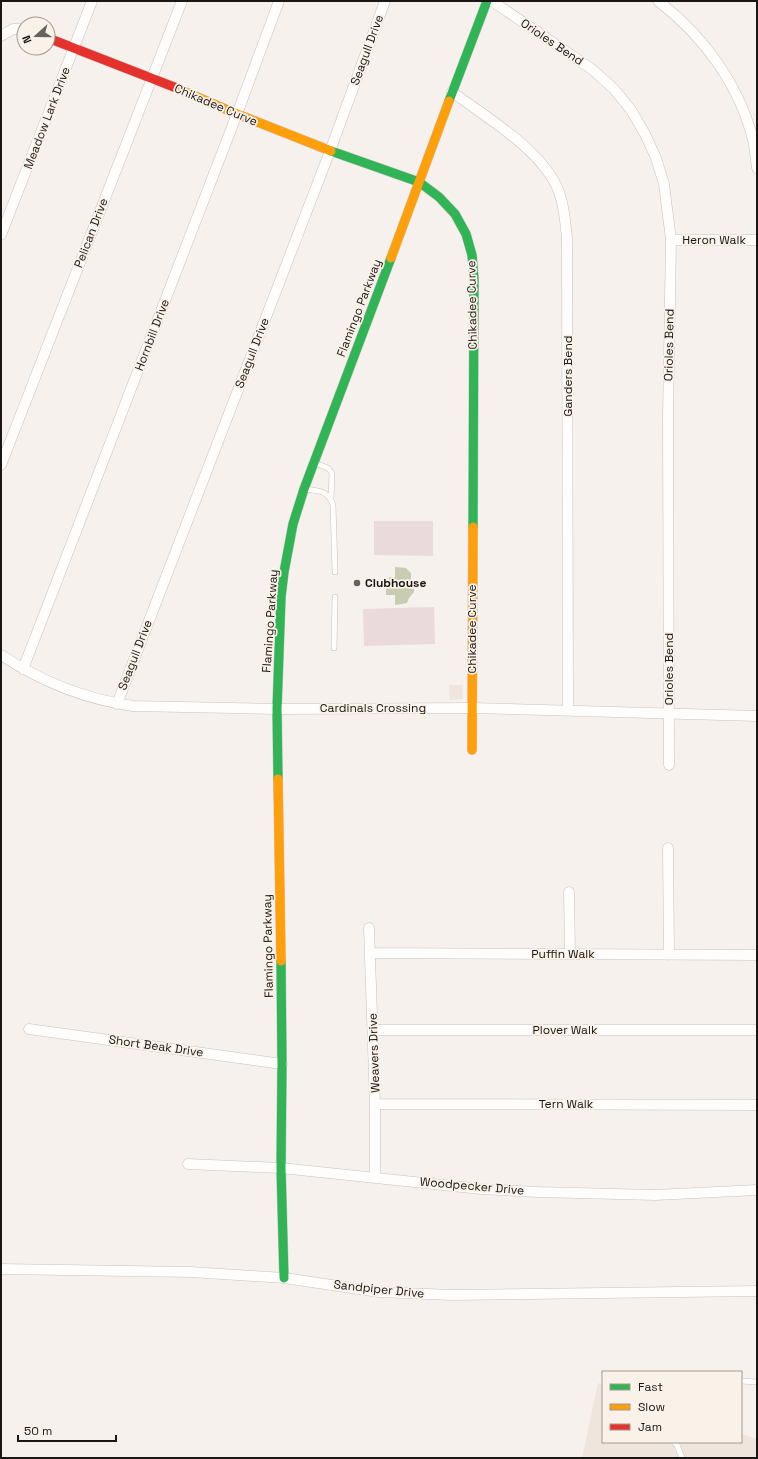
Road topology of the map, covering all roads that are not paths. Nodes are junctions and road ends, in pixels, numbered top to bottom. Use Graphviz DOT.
graph roads {
  1 [pos="92,1"];
  2 [pos="182,1"];
  3 [pos="279,1"];
  4 [pos="385,1"];
  5 [pos="486,1"];
  6 [pos="492,1"];
  7 [pos="658,1"];
  8 [pos="16,29"];
  9 [pos="1,36"];
  10 [pos="56,41"];
  11 [pos="74,48"];
  12 [pos="152,77"];
  13 [pos="452,92"];
  14 [pos="237,114"];
  15 [pos="330,151"];
  16 [pos="757,168"];
  17 [pos="419,182"];
  18 [pos="1,235"];
  19 [pos="671,240"];
  20 [pos="757,240"];
  21 [pos="314,462"];
  22 [pos="1,465"];
  23 [pos="304,489"];
  24 [pos="331,498"];
  25 [pos="335,572"];
  26 [pos="335,597"];
  27 [pos="334,648"];
  28 [pos="1,655"];
  29 [pos="23,669"];
  30 [pos="117,704"];
  31 [pos="472,708"];
  32 [pos="277,709"];
  33 [pos="568,710"];
  34 [pos="669,713"];
  35 [pos="757,716"];
  36 [pos="472,750"];
  37 [pos="669,766"];
  38 [pos="668,848"];
  39 [pos="569,892"];
  40 [pos="369,928"];
  41 [pos="370,954"];
  42 [pos="570,954"];
  43 [pos="669,955"];
  44 [pos="757,955"];
  45 [pos="29,1028"];
  46 [pos="373,1030"];
  47 [pos="757,1030"];
  48 [pos="282,1064"];
  49 [pos="375,1104"];
  50 [pos="757,1105"];
  51 [pos="188,1164"];
  52 [pos="281,1168"];
  53 [pos="375,1177"];
  54 [pos="757,1190"];
  55 [pos="1,1269"];
  56 [pos="284,1278"];
  57 [pos="757,1291"];
  58 [pos="742,1381"];
  59 [pos="757,1382"];
  60 [pos="676,1443"];
  61 [pos="682,1458"];
  1 -- 11 [label="street, Meadow Lark Drive"];
  2 -- 12 [label="street, Pelican Drive"];
  3 -- 14 [label="street, Hornbill Drive"];
  4 -- 15 [label="street, Seagull Drive"];
  5 -- 13 [label="street, Flamingo Parkway"];
  6 -- 19 [label="street, Orioles Bend"];
  7 -- 16 [label="street"];
  8 -- 9 [label="street"];
  10 -- 11 [label="street, Chikadee Curve"];
  11 -- 12 [label="street, Chikadee Curve"];
  11 -- 18 [label="street, Meadow Lark Drive"];
  12 -- 14 [label="street, Chikadee Curve"];
  12 -- 22 [label="street, Pelican Drive"];
  13 -- 17 [label="street, Flamingo Parkway"];
  13 -- 33 [label="street, Ganders Bend"];
  14 -- 15 [label="street, Chikadee Curve"];
  14 -- 29 [label="street, Hornbill Drive"];
  15 -- 17 [label="street, Chikadee Curve"];
  15 -- 30 [label="street, Seagull Drive"];
  17 -- 21 [label="street, Flamingo Parkway"];
  17 -- 31 [label="street, Chikadee Curve"];
  19 -- 20 [label="street, Heron Walk"];
  19 -- 34 [label="street, Orioles Bend"];
  21 -- 23 [label="street, Flamingo Parkway"];
  21 -- 24 [label="lane"];
  23 -- 24 [label="lane"];
  23 -- 32 [label="street, Flamingo Parkway"];
  24 -- 25 [label="lane"];
  26 -- 27 [label="lane"];
  28 -- 29 [label="street, Cardinals Crossing"];
  29 -- 30 [label="street, Cardinals Crossing"];
  30 -- 32 [label="street, Cardinals Crossing"];
  31 -- 32 [label="street, Cardinals Crossing"];
  31 -- 33 [label="street, Cardinals Crossing"];
  31 -- 36 [label="street, Chikadee Curve"];
  32 -- 48 [label="street, Flamingo Parkway"];
  33 -- 34 [label="street, Cardinals Crossing"];
  34 -- 35 [label="street, Cardinals Crossing"];
  34 -- 37 [label="street, Orioles Bend"];
  38 -- 43 [label="street"];
  39 -- 42 [label="street"];
  40 -- 41 [label="street, Weavers Drive"];
  41 -- 42 [label="street, Puffin Walk"];
  41 -- 46 [label="street, Weavers Drive"];
  42 -- 43 [label="street, Puffin Walk"];
  43 -- 44 [label="street, Puffin Walk"];
  45 -- 48 [label="street, Short Beak Drive"];
  46 -- 47 [label="street, Plover Walk"];
  46 -- 49 [label="street, Weavers Drive"];
  48 -- 52 [label="street, Flamingo Parkway"];
  49 -- 50 [label="street, Tern Walk"];
  49 -- 53 [label="street, Weavers Drive"];
  51 -- 52 [label="street, Woodpecker Drive"];
  52 -- 53 [label="street, Woodpecker Drive"];
  52 -- 56 [label="street, Flamingo Parkway"];
  53 -- 54 [label="street, Woodpecker Drive"];
  55 -- 56 [label="street, Sandpiper Drive"];
  56 -- 57 [label="street, Sandpiper Drive"];
  58 -- 59 [label="lane"];
  60 -- 61 [label="lane"];
}
